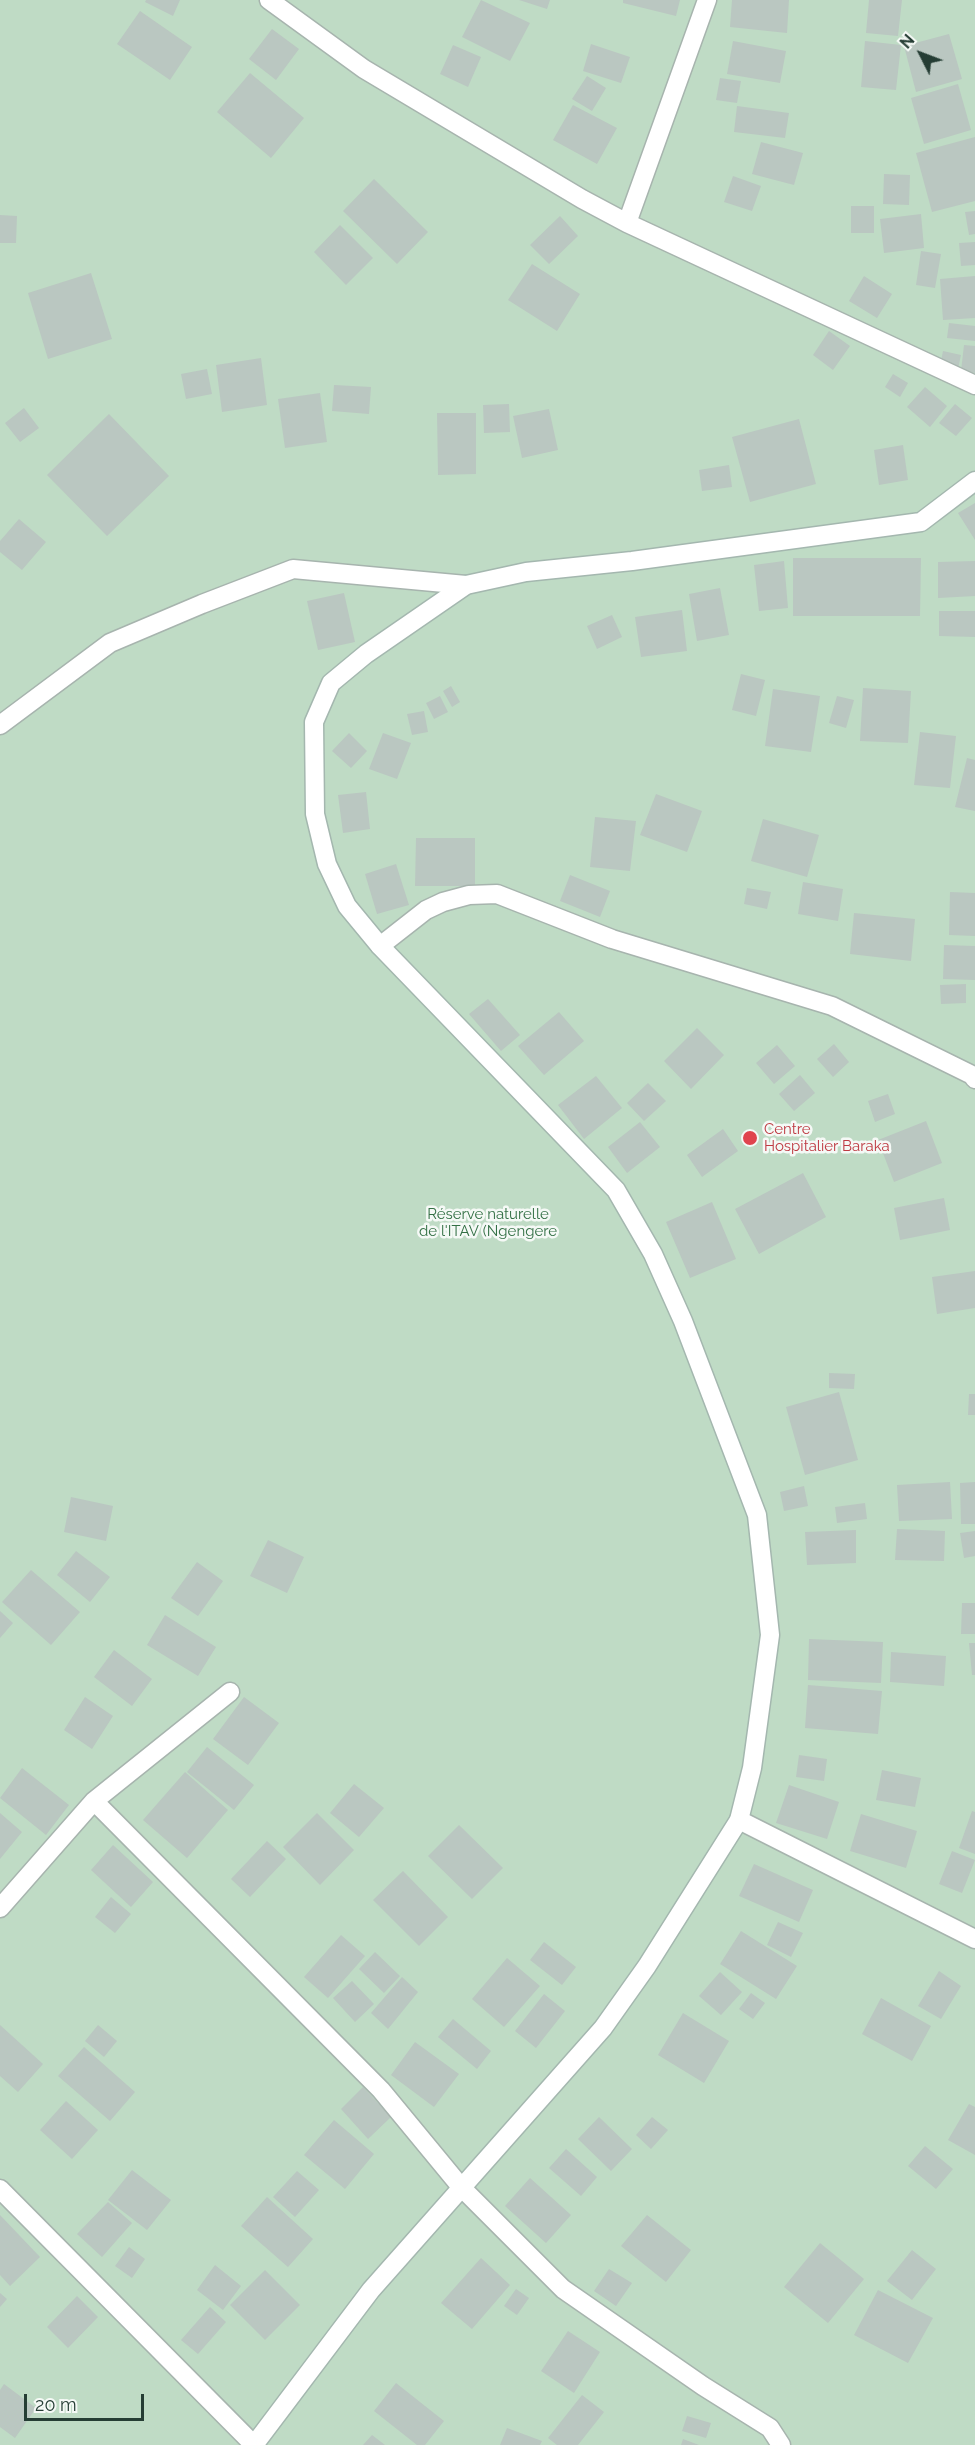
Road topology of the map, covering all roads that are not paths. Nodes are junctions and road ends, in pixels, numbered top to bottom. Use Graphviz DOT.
graph roads {
  1 [pos="269,0"];
  2 [pos="707,0"];
  3 [pos="627,223"];
  4 [pos="975,385"];
  5 [pos="975,481"];
  6 [pos="466,585"];
  7 [pos="0,724"];
  8 [pos="380,946"];
  9 [pos="975,1079"];
  10 [pos="230,1692"];
  11 [pos="94,1801"];
  12 [pos="739,1820"];
  13 [pos="0,1908"];
  14 [pos="975,1940"];
  15 [pos="461,2187"];
  16 [pos="0,2190"];
  17 [pos="254,2445"];
  18 [pos="782,2445"];
  1 -- 3 [label="street"];
  2 -- 3 [label="street"];
  3 -- 4 [label="street"];
  5 -- 6 [label="street"];
  6 -- 7 [label="street"];
  6 -- 8 [label="street"];
  8 -- 9 [label="street"];
  8 -- 12 [label="street"];
  10 -- 11 [label="street"];
  11 -- 13 [label="street"];
  11 -- 15 [label="street"];
  12 -- 14 [label="street"];
  12 -- 15 [label="street"];
  15 -- 17 [label="street"];
  15 -- 18 [label="street"];
  16 -- 17 [label="street"];
}
